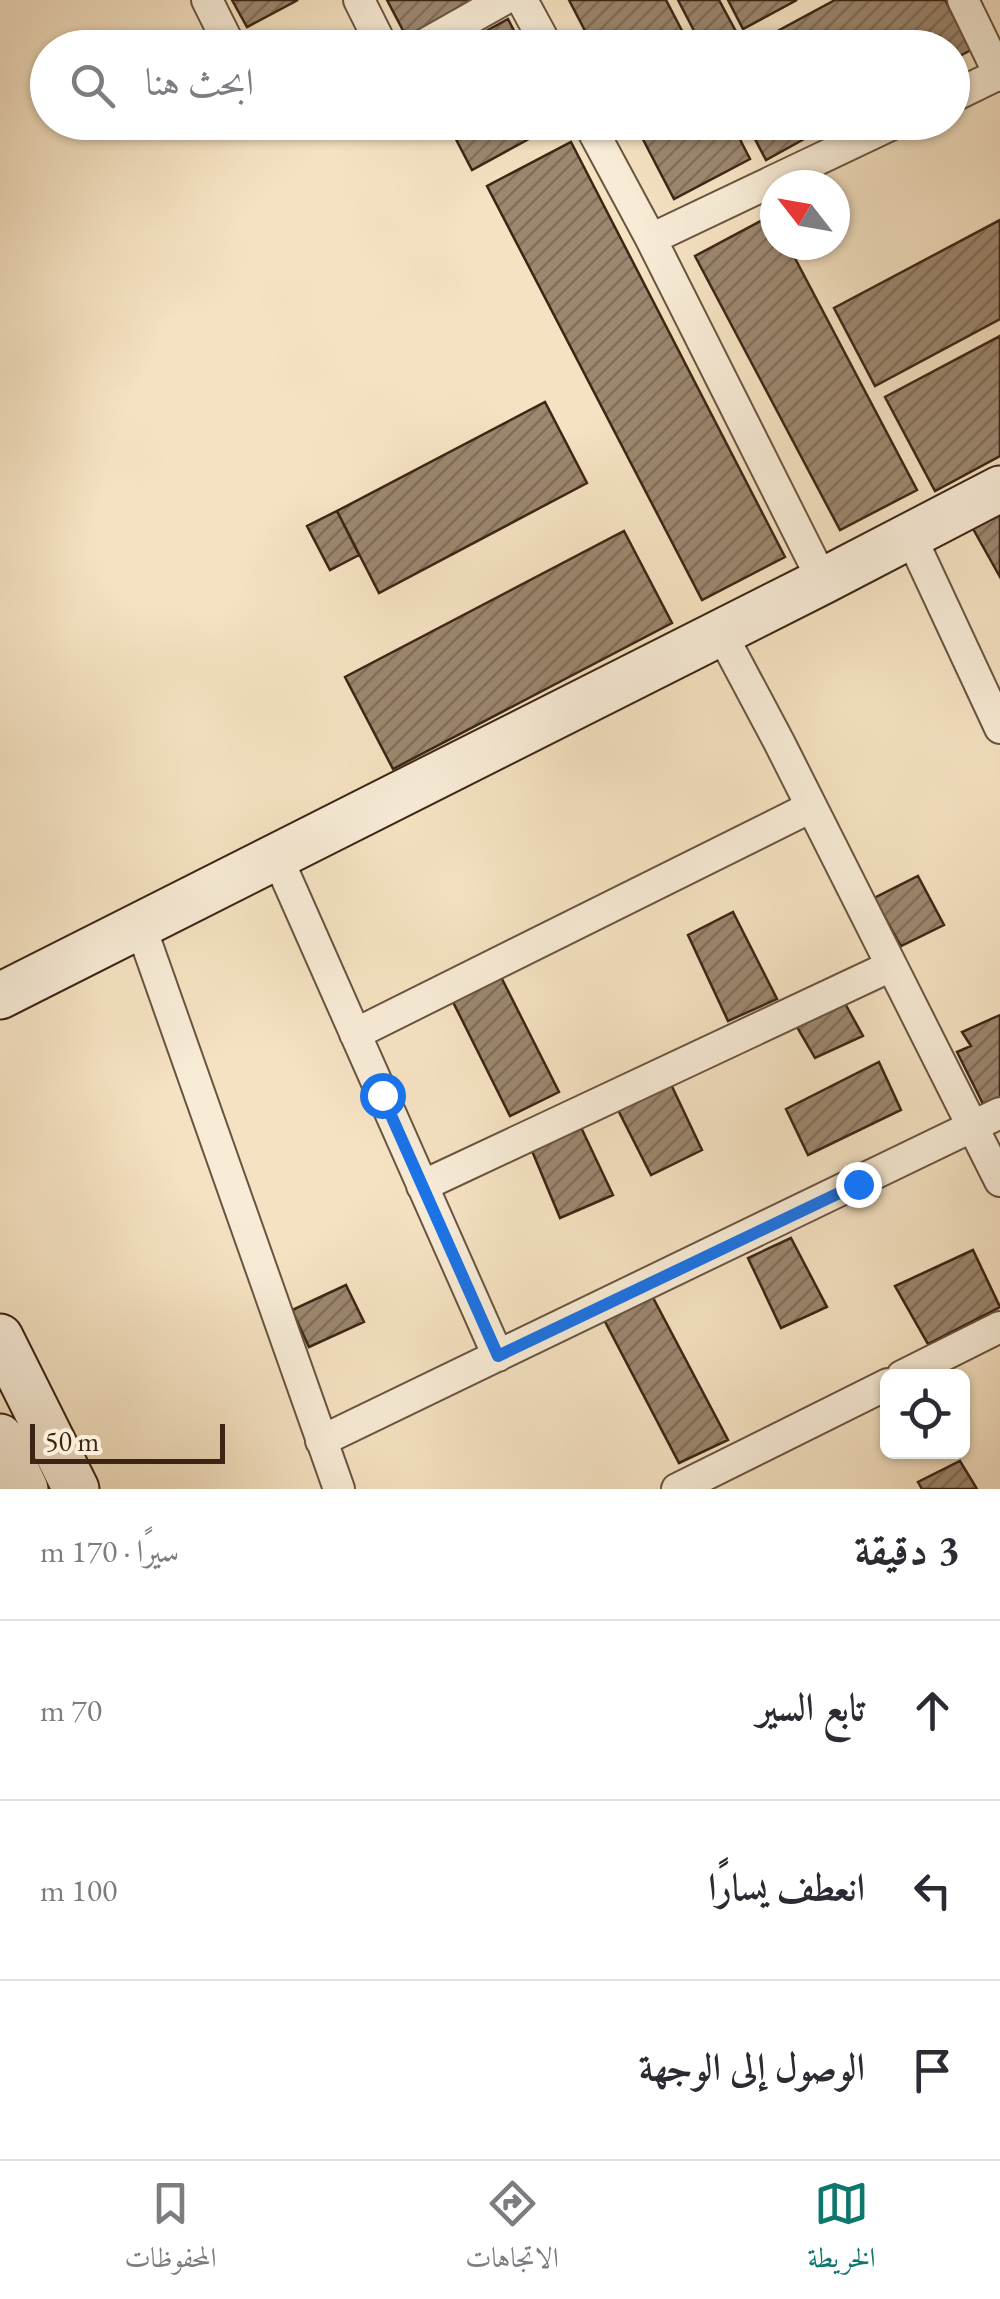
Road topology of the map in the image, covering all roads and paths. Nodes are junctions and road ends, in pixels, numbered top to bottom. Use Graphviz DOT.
graph roads {
  1 [pos="206,0"];
  2 [pos="359,0"];
  3 [pos="503,0"];
  4 [pos="522,0"];
  5 [pos="962,0"];
  6 [pos="222,30"];
  7 [pos="374,30"];
  8 [pos="450,30"];
  9 [pos="538,30"];
  10 [pos="1000,75"];
  11 [pos="970,88"];
  12 [pos="598,140"];
  13 [pos="860,140"];
  14 [pos="651,239"];
  15 [pos="1000,489"];
  16 [pos="910,536"];
  17 [pos="823,581"];
  18 [pos="721,632"];
  19 [pos="1000,728"];
  20 [pos="812,807"];
  21 [pos="277,857"];
  22 [pos="140,925"];
  23 [pos="892,966"];
  24 [pos="0,996"];
  25 [pos="355,1034"];
  26 [pos="987,1120"];
  27 [pos="1000,1181"];
  28 [pos="422,1186"];
  29 [pos="1000,1327"];
  30 [pos="0,1338"];
  31 [pos="498,1356"];
  32 [pos="916,1369"];
  33 [pos="880,1388"];
  34 [pos="0,1437"];
  35 [pos="321,1441"];
  36 [pos="25,1489"];
  37 [pos="76,1489"];
  38 [pos="339,1489"];
  39 [pos="677,1489"];
  1 -- 6 [label="street"];
  2 -- 7 [label="street"];
  3 -- 8 [label="street"];
  4 -- 9 [label="street"];
  5 -- 10 [label="street"];
  10 -- 11 [label="street"];
  12 -- 14 [label="street"];
  13 -- 14 [label="street"];
  14 -- 17 [label="street"];
  15 -- 16 [label="street"];
  16 -- 17 [label="street"];
  16 -- 19 [label="street"];
  17 -- 18 [label="street"];
  18 -- 20 [label="street"];
  18 -- 21 [label="street"];
  20 -- 23 [label="street"];
  20 -- 25 [label="street"];
  21 -- 22 [label="street"];
  21 -- 25 [label="street"];
  22 -- 24 [label="street"];
  22 -- 35 [label="street"];
  23 -- 26 [label="street"];
  23 -- 28 [label="street"];
  25 -- 28 [label="street"];
  26 -- 27 [label="street"];
  26 -- 31 [label="street"];
  28 -- 31 [label="street"];
  29 -- 32 [label="street"];
  30 -- 37 [label="street"];
  31 -- 35 [label="street"];
  33 -- 39 [label="street"];
  34 -- 36 [label="street"];
  35 -- 38 [label="street"];
}
